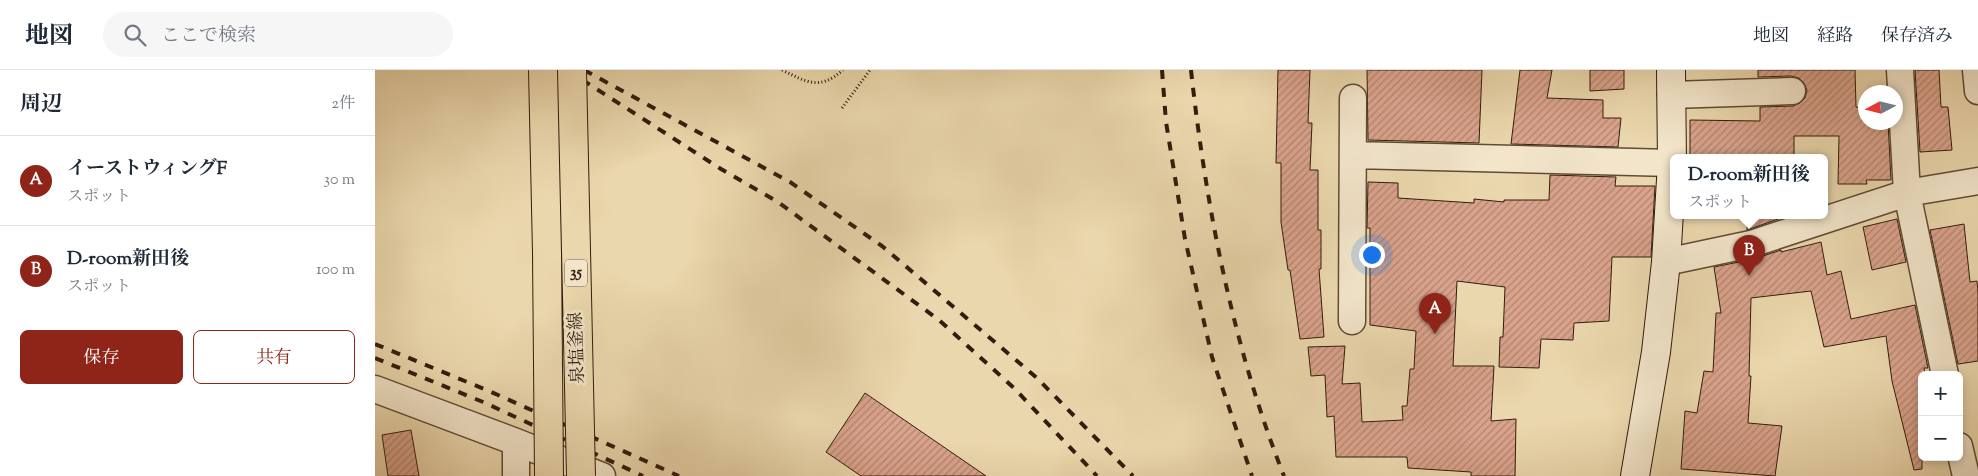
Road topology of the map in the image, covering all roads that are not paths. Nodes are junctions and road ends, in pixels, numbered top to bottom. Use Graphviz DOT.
graph roads {
  1 [pos="543,70"];
  2 [pos="572,70"];
  3 [pos="1900,70"];
  4 [pos="1976,70"];
  5 [pos="1671,82"];
  6 [pos="1792,91"];
  7 [pos="1978,91"];
  8 [pos="1353,98"];
  9 [pos="1672,154"];
  10 [pos="1353,155"];
  11 [pos="1670,163"];
  12 [pos="1978,181"];
  13 [pos="1907,193"];
  14 [pos="1670,196"];
  15 [pos="1827,219"];
  16 [pos="1828,219"];
  17 [pos="1666,262"];
  18 [pos="1352,321"];
  19 [pos="1944,371"];
  20 [pos="375,389"];
  21 [pos="516,442"];
  22 [pos="1962,461"];
  23 [pos="516,476"];
  24 [pos="549,476"];
  25 [pos="581,476"];
  26 [pos="602,476"];
  27 [pos="1635,476"];
  28 [pos="1965,476"];
  1 -- 24 [label="main road, 泉塩釜線 / 35, bridge"];
  2 -- 25 [label="main road, 泉塩釜線 / 35, bridge"];
  3 -- 13 [label="street"];
  4 -- 7 [label="street"];
  5 -- 6 [label="street"];
  5 -- 9 [label="street"];
  8 -- 10 [label="street"];
  10 -- 11 [label="street"];
  10 -- 18 [label="street"];
  12 -- 13 [label="street"];
  13 -- 16 [label="street"];
  13 -- 19 [label="street"];
  14 -- 17 [label="street"];
  15 -- 17 [label="street"];
  17 -- 27 [label="street"];
  20 -- 21 [label="street"];
  21 -- 23 [label="street"];
  21 -- 26 [label="street"];
  22 -- 28 [label="street"];
}
